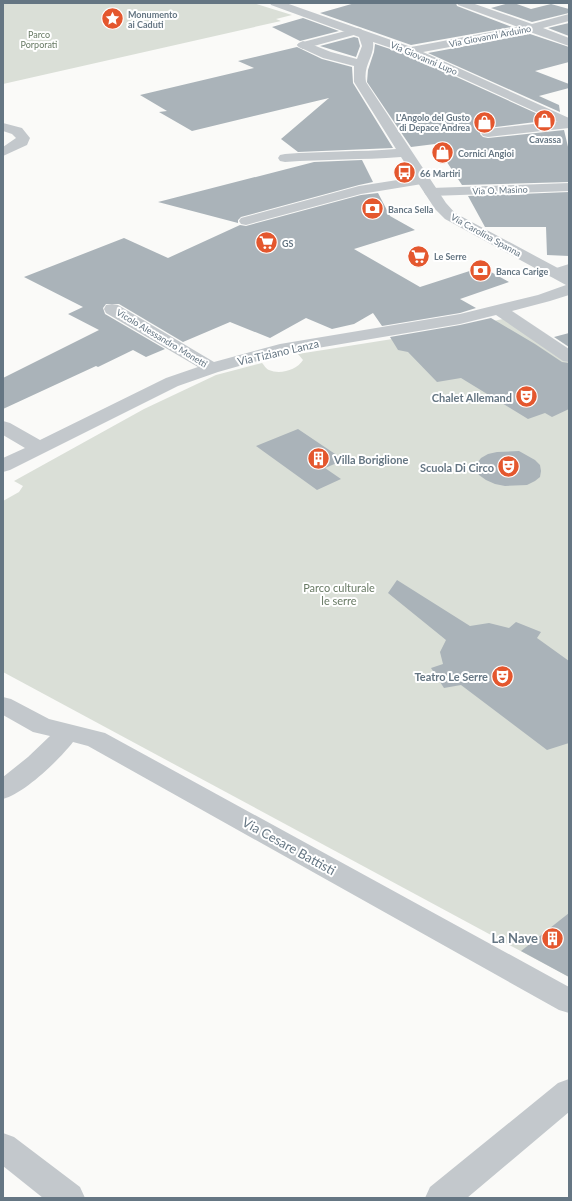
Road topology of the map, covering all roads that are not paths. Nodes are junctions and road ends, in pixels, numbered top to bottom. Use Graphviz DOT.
graph roads {
  1 [pos="275,3"];
  2 [pos="482,3"];
  3 [pos="466,5"];
  4 [pos="569,17"];
  5 [pos="532,28"];
  6 [pos="360,33"];
  7 [pos="569,42"];
  8 [pos="368,49"];
  9 [pos="411,51"];
  10 [pos="361,64"];
  11 [pos="569,123"];
  12 [pos="3,127"];
  13 [pos="488,133"];
  14 [pos="3,152"];
  15 [pos="406,152"];
  16 [pos="285,158"];
  17 [pos="423,180"];
  18 [pos="569,187"];
  19 [pos="431,192"];
  20 [pos="246,221"];
  21 [pos="565,274"];
  22 [pos="569,289"];
  23 [pos="112,309"];
  24 [pos="498,310"];
  25 [pos="569,357"];
  26 [pos="212,368"];
  27 [pos="3,427"];
  28 [pos="39,448"];
  29 [pos="3,466"];
  30 [pos="3,705"];
  31 [pos="67,733"];
  32 [pos="3,790"];
  33 [pos="569,1001"];
  34 [pos="567,1098"];
  35 [pos="3,1147"];
  36 [pos="68,1198"];
  37 [pos="442,1198"];
  1 -- 6 [label="street, Via Giovanni Lupo"];
  2 -- 3 [label="street"];
  3 -- 5 [label="street"];
  4 -- 5 [label="street, Via Giovanni Arduino"];
  5 -- 7 [label="street"];
  5 -- 9 [label="street, Via Giovanni Arduino"];
  6 -- 8 [label="street"];
  6 -- 9 [label="street, Via Giovanni Lupo"];
  6 -- 10 [label="street"];
  8 -- 9 [label="street"];
  8 -- 10 [label="street"];
  9 -- 11 [label="street, Via Giovanni Lupo"];
  10 -- 15 [label="street, Via Carolina Spanna"];
  11 -- 13 [label="street"];
  12 -- 14 [label="street"];
  15 -- 16 [label="street"];
  15 -- 17 [label="street, Via Carolina Spanna"];
  17 -- 19 [label="street, Via Carolina Spanna"];
  17 -- 20 [label="street"];
  18 -- 19 [label="street, Via O. Masino"];
  19 -- 21 [label="street, Via Carolina Spanna"];
  22 -- 24 [label="street, Via Tiziano Lanza"];
  23 -- 26 [label="street, Vicolo Alessandro Monetti"];
  24 -- 25 [label="street"];
  24 -- 26 [label="street, Via Tiziano Lanza"];
  26 -- 28 [label="street, Via Tiziano Lanza"];
  27 -- 28 [label="street"];
  28 -- 29 [label="street, Via Tiziano Lanza"];
  30 -- 31 [label="street, Via Cesare Battisti"];
  31 -- 32 [label="street"];
  31 -- 33 [label="street, Via Cesare Battisti"];
  34 -- 37 [label="street"];
  35 -- 36 [label="street"];
}
